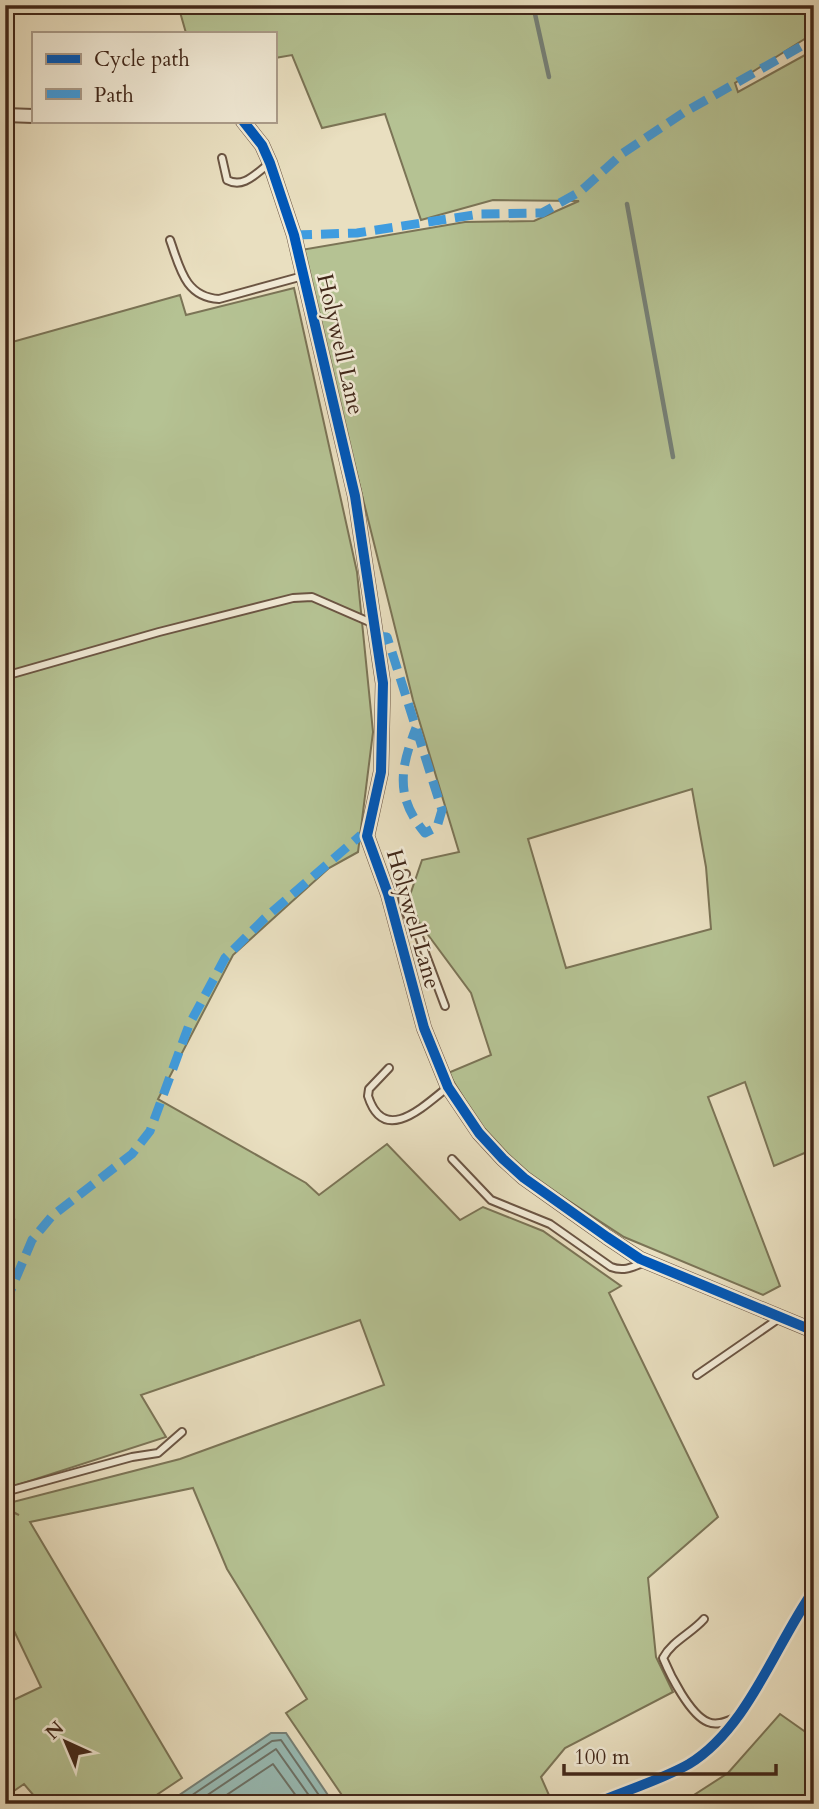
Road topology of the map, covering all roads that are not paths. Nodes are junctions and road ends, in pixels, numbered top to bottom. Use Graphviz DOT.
graph roads {
  1 [pos="5,115"];
  2 [pos="32,116"];
  3 [pos="244,122"];
  4 [pos="222,158"];
  5 [pos="270,163"];
  6 [pos="170,240"];
  7 [pos="303,276"];
  8 [pos="374,624"];
  9 [pos="5,676"];
  10 [pos="406,874"];
  11 [pos="407,916"];
  12 [pos="397,934"];
  13 [pos="445,1006"];
  14 [pos="388,1068"];
  15 [pos="448,1087"];
  16 [pos="452,1159"];
  17 [pos="646,1261"];
  18 [pos="781,1317"];
  19 [pos="814,1331"];
  20 [pos="697,1375"];
  21 [pos="182,1432"];
  22 [pos="5,1492"];
  23 [pos="704,1619"];
  24 [pos="735,1718"];
  1 -- 2 [label="street"];
  3 -- 5 [label="street, Holywell Lane"];
  4 -- 5 [label="lane"];
  5 -- 7 [label="street, Holywell Lane"];
  6 -- 7 [label="lane"];
  7 -- 8 [label="street, Holywell Lane"];
  8 -- 9 [label="lane"];
  8 -- 12 [label="street, Holywell Lane"];
  10 -- 11 [label="lane"];
  11 -- 12 [label="lane"];
  11 -- 13 [label="lane"];
  12 -- 15 [label="street, Holywell Lane"];
  14 -- 15 [label="lane"];
  15 -- 17 [label="street, Holywell Lane"];
  16 -- 17 [label="lane"];
  17 -- 18 [label="street, Holywell Lane"];
  18 -- 19 [label="street, Holywell Lane"];
  18 -- 20 [label="lane"];
  21 -- 22 [label="lane"];
  23 -- 24 [label="lane"];
}
